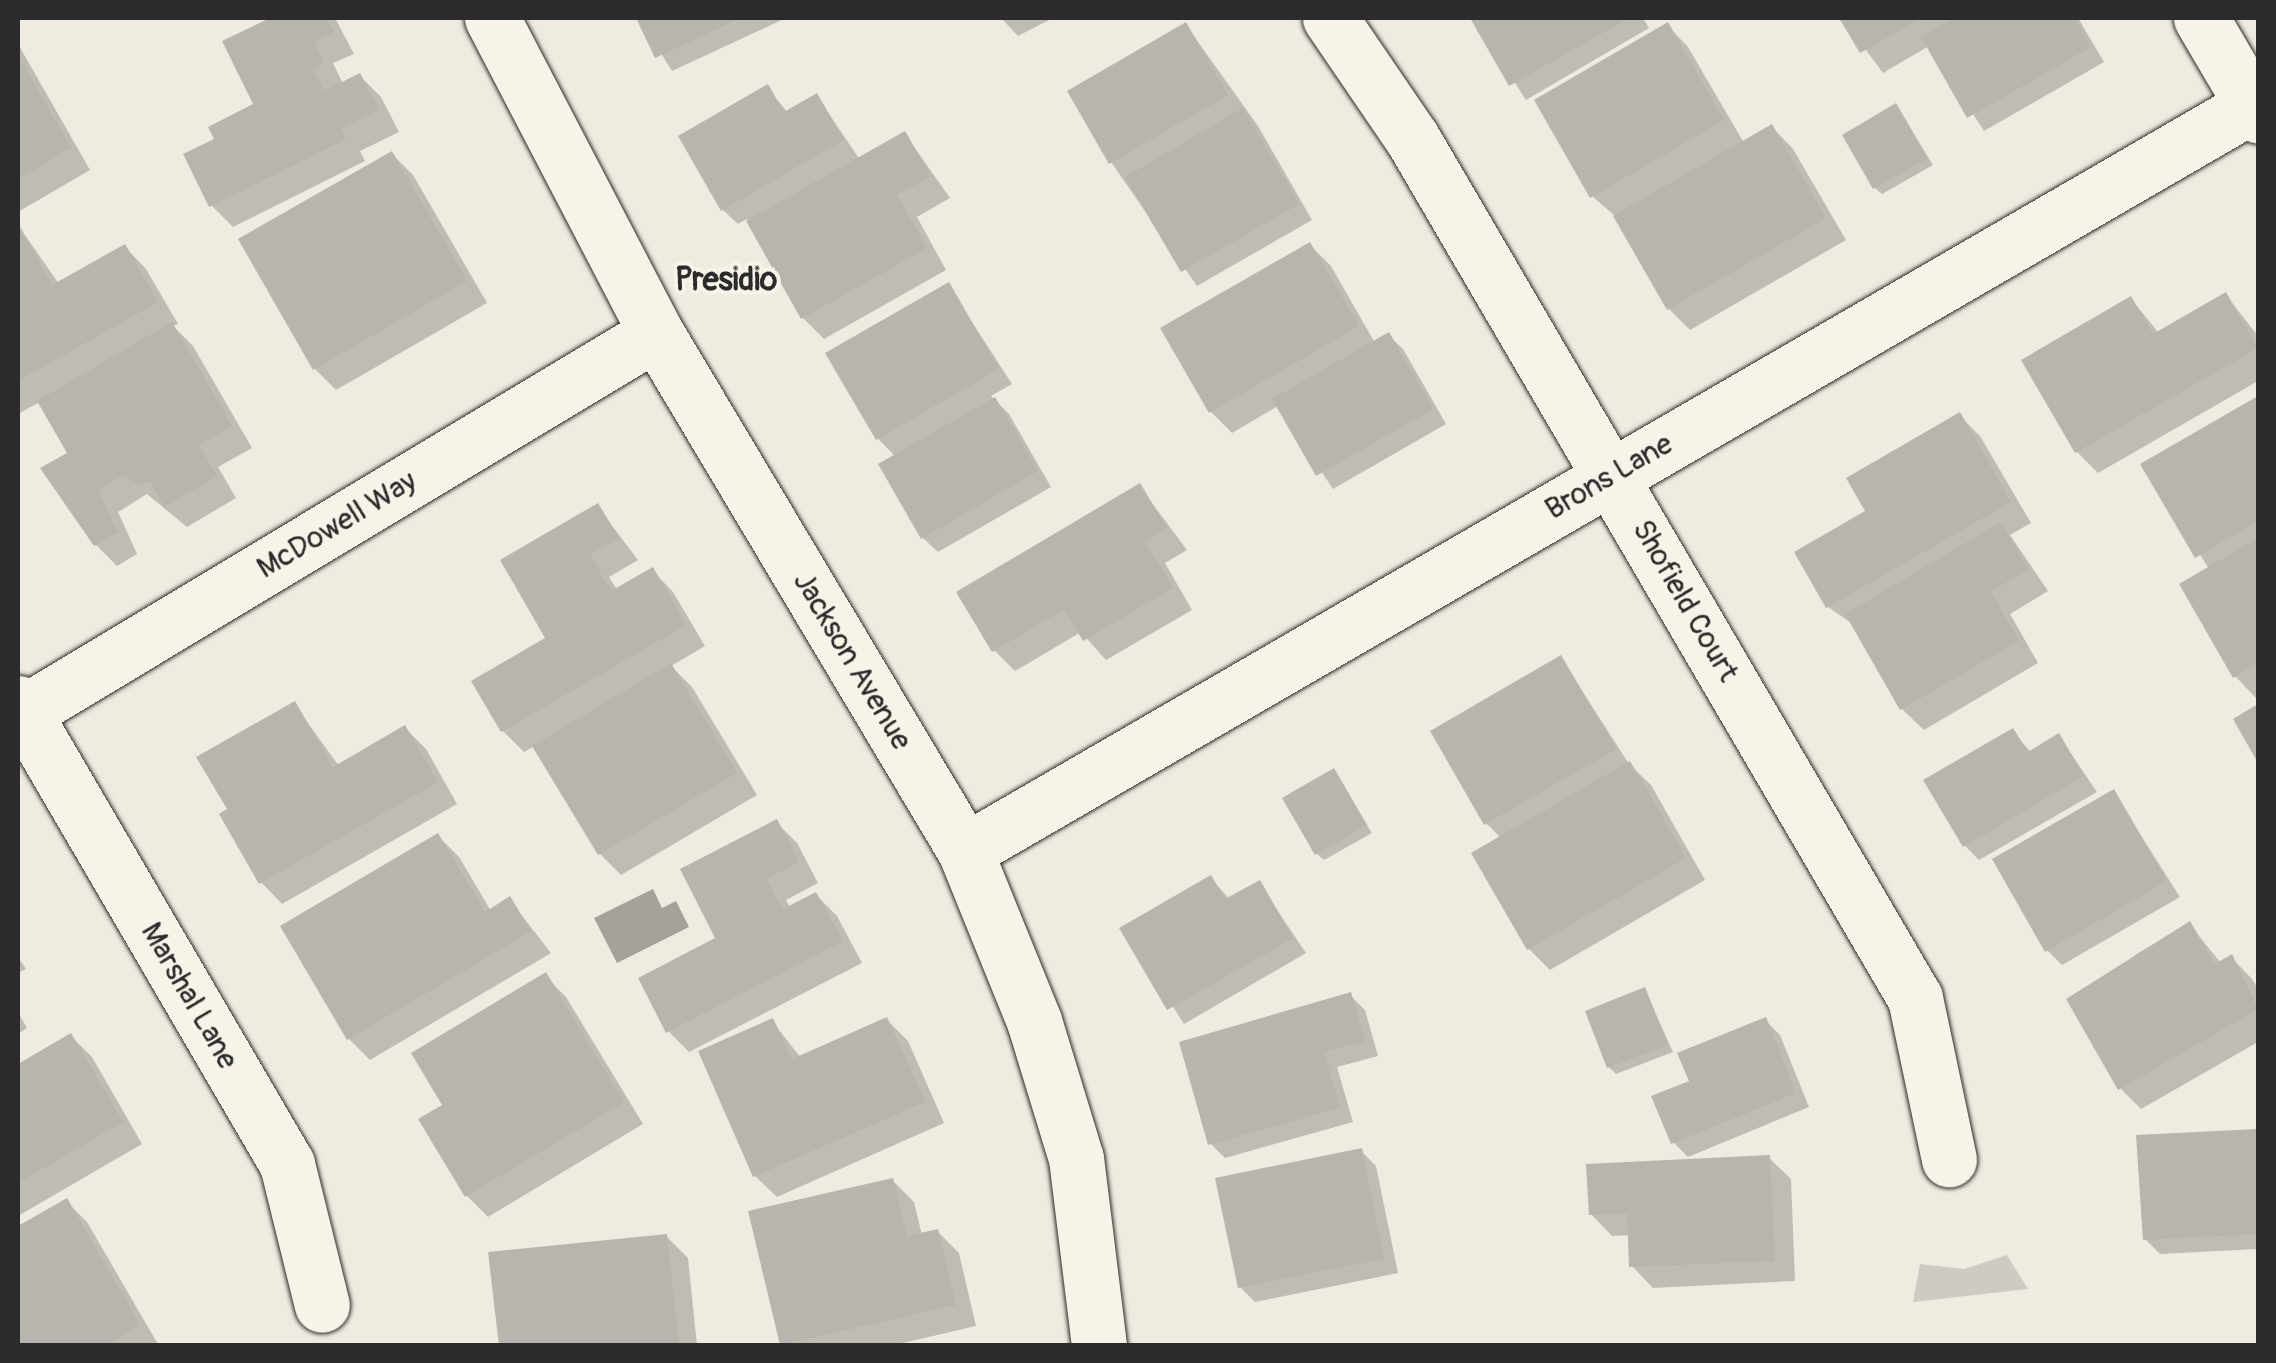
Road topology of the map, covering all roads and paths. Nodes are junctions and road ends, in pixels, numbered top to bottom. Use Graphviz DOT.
graph roads {
  1 [pos="492,18"];
  2 [pos="1330,18"];
  3 [pos="2201,18"];
  4 [pos="2256,110"];
  5 [pos="656,333"];
  6 [pos="1613,475"];
  7 [pos="19,711"];
  8 [pos="966,850"];
  9 [pos="1949,1160"];
  10 [pos="322,1305"];
  11 [pos="1100,1346"];
  1 -- 5 [label="street, Jackson Avenue"];
  2 -- 6 [label="street, Shofield Court"];
  3 -- 4 [label="street"];
  4 -- 6 [label="street, Brons Lane"];
  5 -- 7 [label="street, McDowell Way"];
  5 -- 8 [label="street, Jackson Avenue"];
  6 -- 8 [label="street, Brons Lane"];
  6 -- 9 [label="street, Shofield Court"];
  7 -- 10 [label="street, Marshal Lane"];
  8 -- 11 [label="street, Jackson Avenue"];
}
